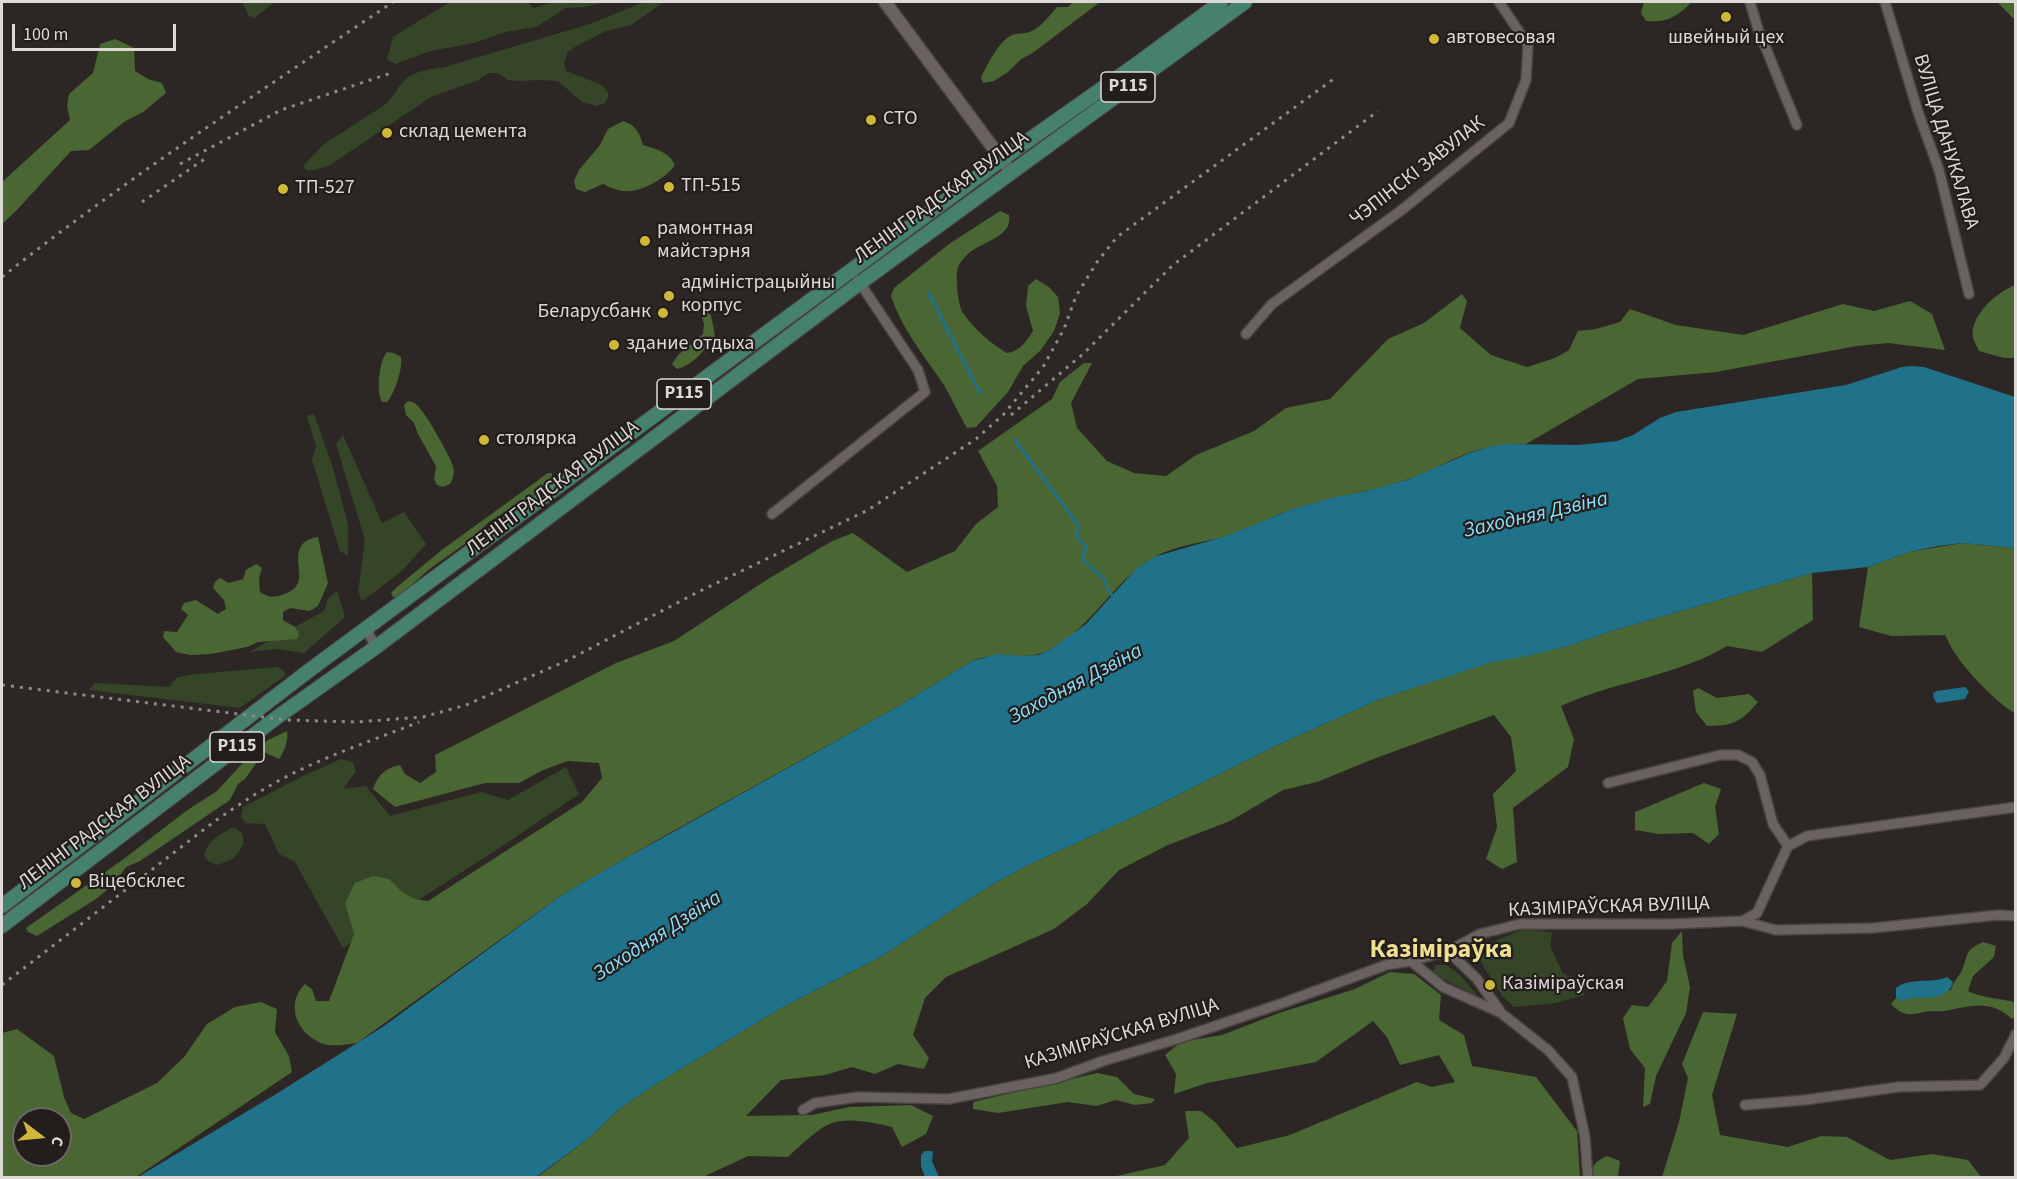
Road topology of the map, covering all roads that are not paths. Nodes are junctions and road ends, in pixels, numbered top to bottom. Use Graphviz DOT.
graph roads {
  1 [pos="885,2"];
  2 [pos="1221,2"];
  3 [pos="1245,2"];
  4 [pos="1499,2"];
  5 [pos="1750,2"];
  6 [pos="1885,2"];
  7 [pos="1797,125"];
  8 [pos="1002,159"];
  9 [pos="1011,172"];
  10 [pos="852,270"];
  11 [pos="860,283"];
  12 [pos="1969,294"];
  13 [pos="1246,334"];
  14 [pos="672,403"];
  15 [pos="682,417"];
  16 [pos="772,514"];
  17 [pos="366,629"];
  18 [pos="376,647"];
  19 [pos="1608,783"];
  20 [pos="2016,807"];
  21 [pos="1788,846"];
  22 [pos="2,906"];
  23 [pos="2016,916"];
  24 [pos="1742,921"];
  25 [pos="2,926"];
  26 [pos="1448,951"];
  27 [pos="1411,962"];
  28 [pos="1501,1013"];
  29 [pos="2016,1034"];
  30 [pos="1745,1105"];
  31 [pos="803,1110"];
  32 [pos="1588,1178"];
  1 -- 8 [label="main road"];
  2 -- 8 [label="main road, ЛЕНІНГРАДСКАЯ ВУЛІЦА / Р115"];
  3 -- 9 [label="main road, ЛЕНІНГРАДСКАЯ ВУЛІЦА / Р115"];
  4 -- 13 [label="street, ЧЭПІНСКІ ЗАВУЛАК"];
  5 -- 7 [label="street"];
  6 -- 12 [label="street, ВУЛІЦА ДАНУКАЛАВА"];
  8 -- 9 [label="main road"];
  8 -- 10 [label="main road, ЛЕНІНГРАДСКАЯ ВУЛІЦА / Р115"];
  9 -- 11 [label="main road, ЛЕНІНГРАДСКАЯ ВУЛІЦА / Р115"];
  10 -- 11 [label="street"];
  10 -- 14 [label="main road, ЛЕНІНГРАДСКАЯ ВУЛІЦА / Р115"];
  11 -- 15 [label="main road, ЛЕНІНГРАДСКАЯ ВУЛІЦА / Р115"];
  11 -- 16 [label="street"];
  14 -- 15 [label="street"];
  14 -- 17 [label="main road, ЛЕНІНГРАДСКАЯ ВУЛІЦА / Р115"];
  15 -- 18 [label="main road, ЛЕНІНГРАДСКАЯ ВУЛІЦА / Р115"];
  17 -- 18 [label="street"];
  17 -- 22 [label="main road, ЛЕНІНГРАДСКАЯ ВУЛІЦА / Р115"];
  18 -- 25 [label="main road, ЛЕНІНГРАДСКАЯ ВУЛІЦА / Р115"];
  19 -- 21 [label="street"];
  20 -- 21 [label="street"];
  21 -- 24 [label="street"];
  23 -- 24 [label="street, КАЗІМІРАЎСКАЯ ВУЛІЦА"];
  24 -- 26 [label="street, КАЗІМІРАЎСКАЯ ВУЛІЦА"];
  26 -- 27 [label="street, КАЗІМІРАЎСКАЯ ВУЛІЦА"];
  26 -- 28 [label="street"];
  27 -- 28 [label="street"];
  27 -- 31 [label="street, КАЗІМІРАЎСКАЯ ВУЛІЦА"];
  28 -- 32 [label="street"];
  29 -- 30 [label="street"];
}
